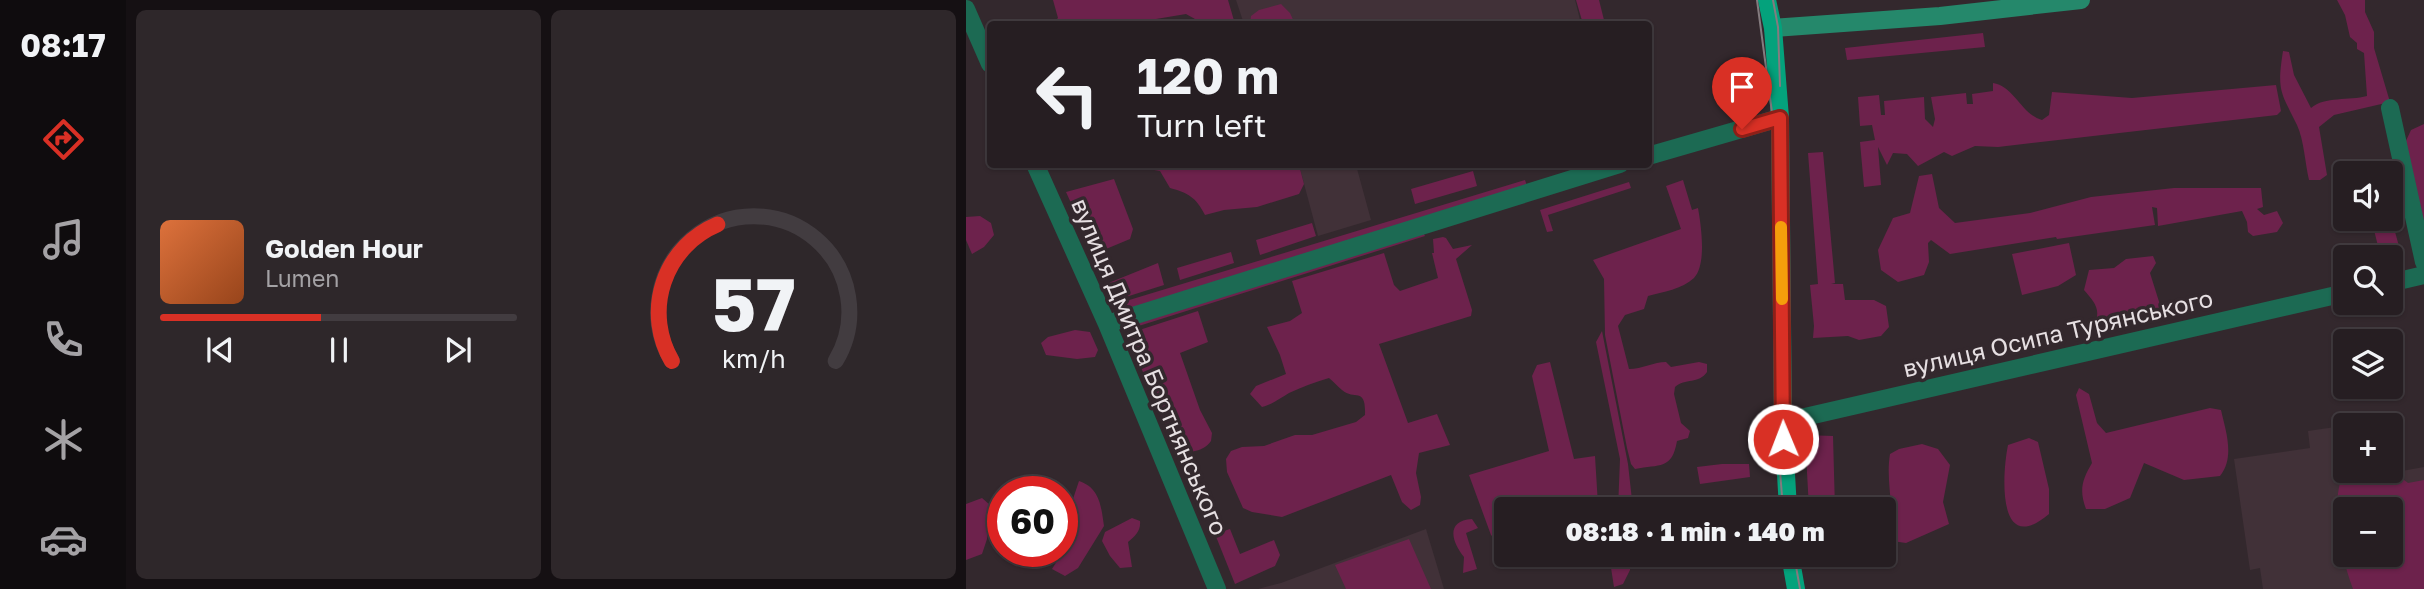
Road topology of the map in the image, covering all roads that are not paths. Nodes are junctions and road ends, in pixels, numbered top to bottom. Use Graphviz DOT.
graph roads {
  1 [pos="1767,0"];
  2 [pos="2081,0"];
  3 [pos="966,9"];
  4 [pos="1773,28"];
  5 [pos="987,57"];
  6 [pos="2390,108"];
  7 [pos="1780,118"];
  8 [pos="1652,155"];
  9 [pos="1037,168"];
  10 [pos="1607,168"];
  11 [pos="2424,262"];
  12 [pos="2424,275"];
  13 [pos="2403,280"];
  14 [pos="2333,296"];
  15 [pos="1107,324"];
  16 [pos="1783,422"];
  17 [pos="1786,497"];
  18 [pos="1792,567"];
  19 [pos="1217,589"];
  20 [pos="1796,589"];
  1 -- 4 [label="main road"];
  2 -- 4 [label="main road"];
  3 -- 5 [label="street"];
  4 -- 7 [label="main road"];
  6 -- 11 [label="street"];
  7 -- 8 [label="street"];
  7 -- 16 [label="main road"];
  9 -- 15 [label="street, вулиця Дмитра Бортнянського"];
  10 -- 15 [label="street"];
  12 -- 13 [label="street"];
  14 -- 16 [label="street, вулиця Осипа Турянського"];
  15 -- 19 [label="street, вулиця Дмитра Бортнянського"];
  16 -- 17 [label="main road"];
  18 -- 20 [label="main road"];
}
